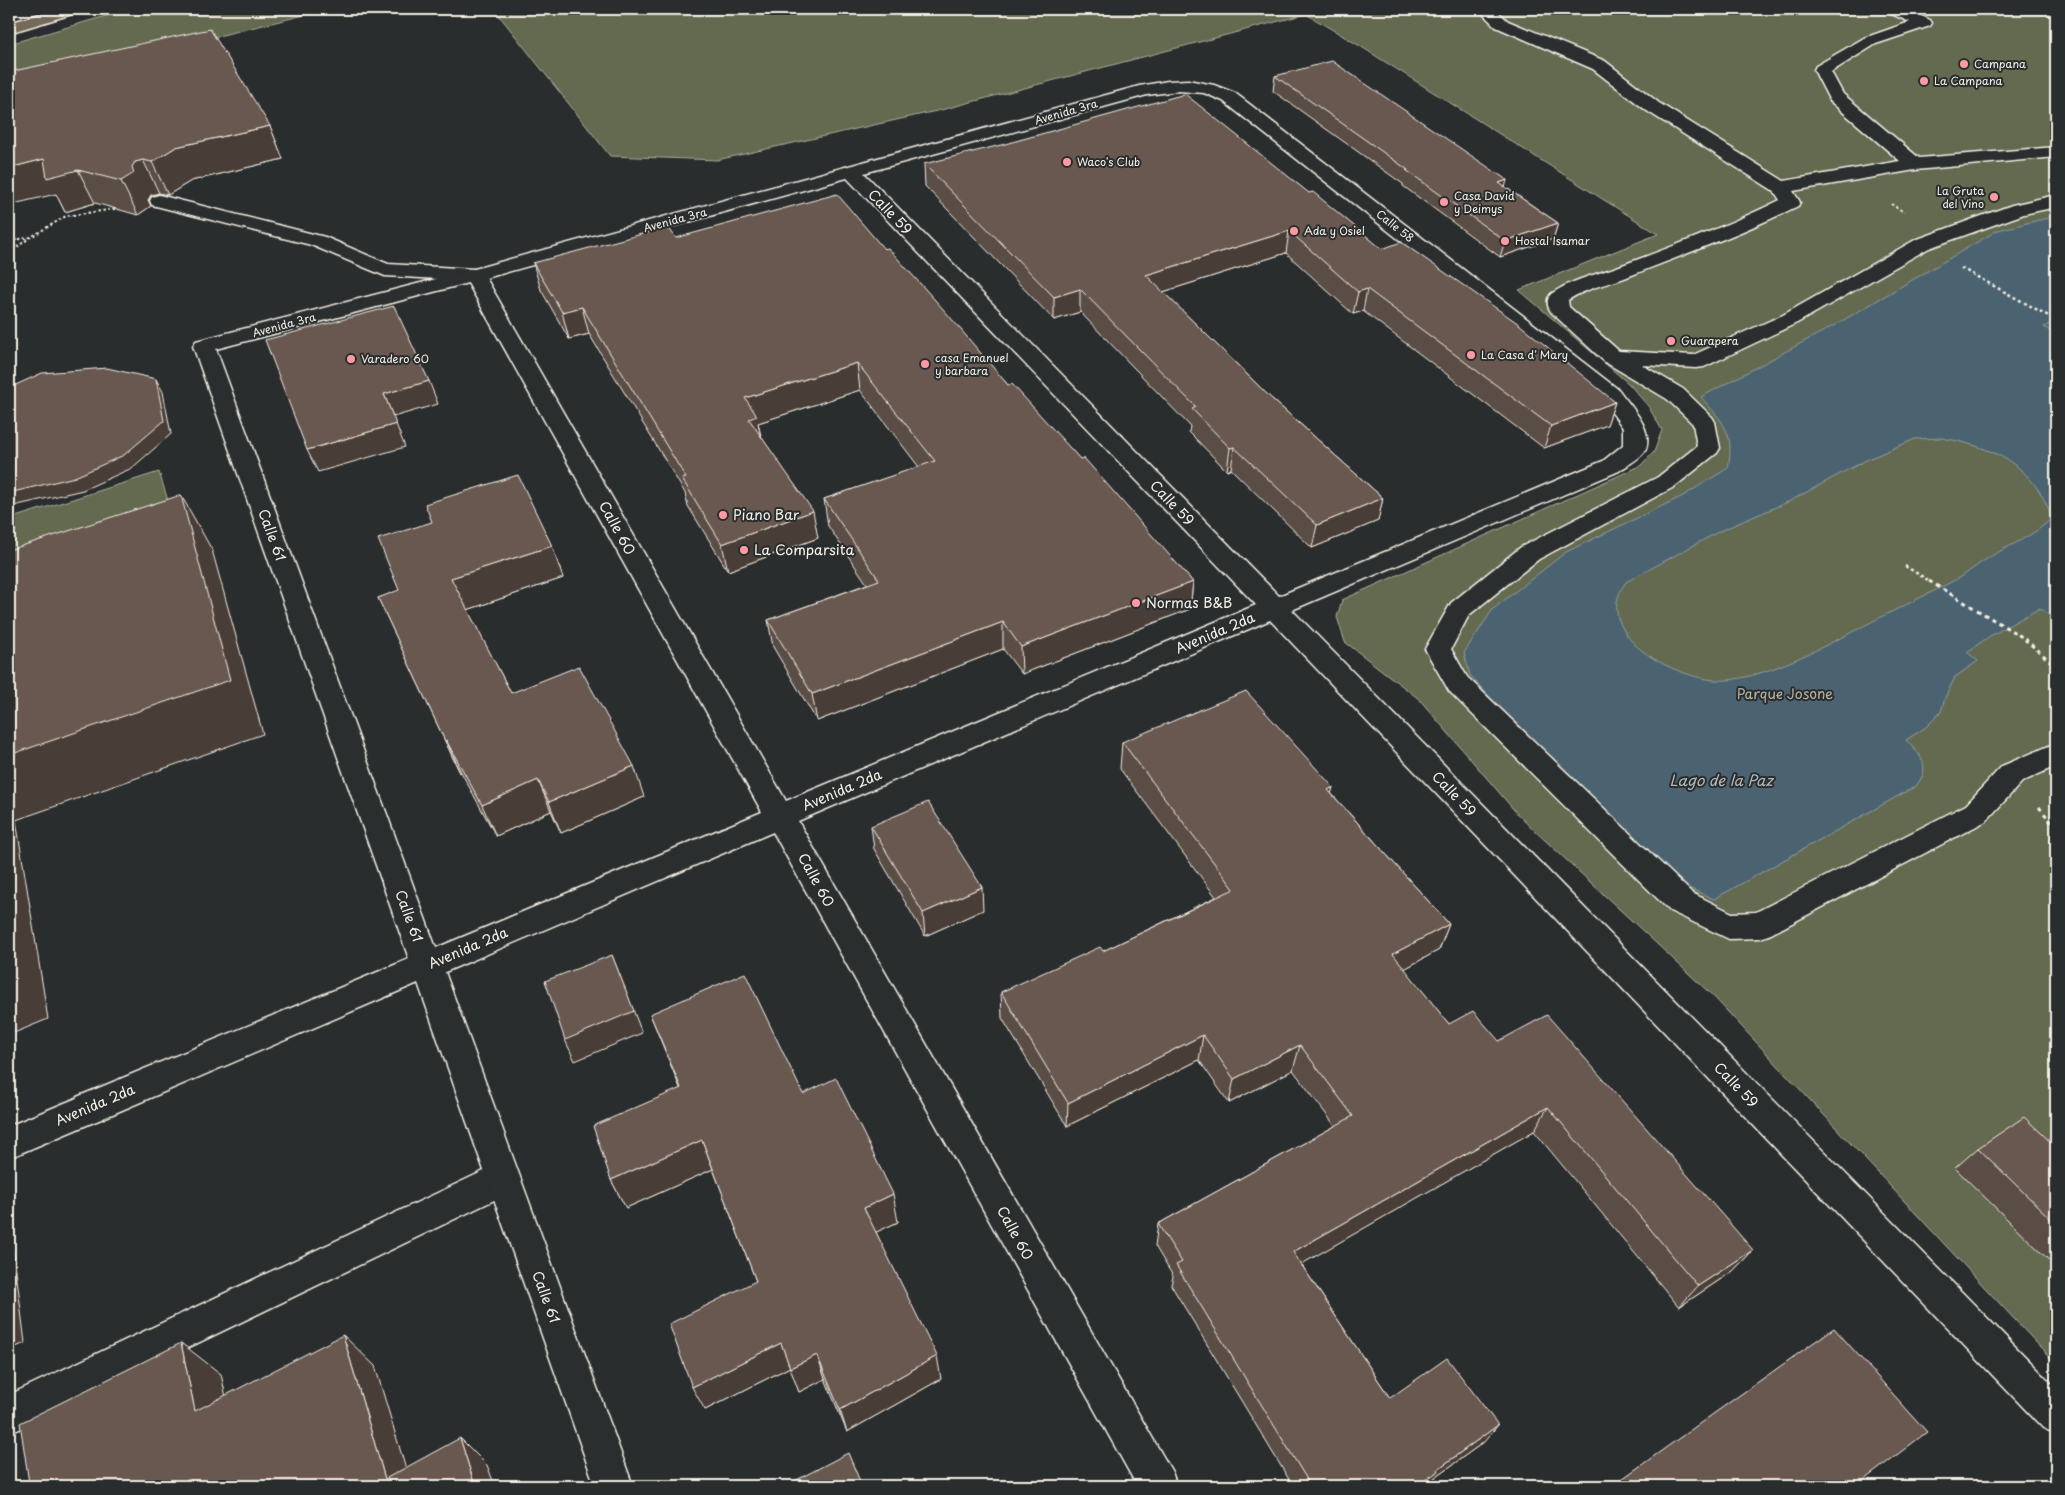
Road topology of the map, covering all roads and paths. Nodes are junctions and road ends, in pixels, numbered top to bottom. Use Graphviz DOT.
graph roads {
  1 [pos="73,9"];
  2 [pos="1486,9"];
  3 [pos="1894,9"];
  4 [pos="9,28"];
  5 [pos="1145,90"];
  6 [pos="2056,152"];
  7 [pos="1915,164"];
  8 [pos="852,172"];
  9 [pos="1873,172"];
  10 [pos="1781,187"];
  11 [pos="159,201"];
  12 [pos="2056,201"];
  13 [pos="115,209"];
  14 [pos="31,237"];
  15 [pos="1943,237"];
  16 [pos="9,241"];
  17 [pos="9,254"];
  18 [pos="1955,264"];
  19 [pos="474,275"];
  20 [pos="2056,320"];
  21 [pos="204,346"];
  22 [pos="1613,357"];
  23 [pos="1696,362"];
  24 [pos="1675,394"];
  25 [pos="1625,412"];
  26 [pos="1905,566"];
  27 [pos="1273,608"];
  28 [pos="2056,666"];
  29 [pos="2056,754"];
  30 [pos="780,816"];
  31 [pos="427,965"];
  32 [pos="9,1142"];
  33 [pos="503,1178"];
  34 [pos="9,1415"];
  35 [pos="2056,1415"];
  36 [pos="614,1486"];
  37 [pos="1158,1486"];
  1 -- 4 [label="highway"];
  2 -- 10 [label="street"];
  3 -- 7 [label="street"];
  5 -- 8 [label="street, Avenida 3ra"];
  5 -- 25 [label="street, Calle 58"];
  6 -- 7 [label="street"];
  7 -- 9 [label="street"];
  8 -- 19 [label="street, Avenida 3ra"];
  8 -- 27 [label="street, Calle 59"];
  9 -- 10 [label="street"];
  9 -- 15 [label="path"];
  10 -- 22 [label="street"];
  11 -- 19 [label="street"];
  12 -- 15 [label="street"];
  13 -- 14 [label="path"];
  14 -- 16 [label="path"];
  14 -- 17 [label="path"];
  15 -- 23 [label="street"];
  18 -- 20 [label="path"];
  19 -- 21 [label="street, Avenida 3ra"];
  19 -- 30 [label="street, Calle 60"];
  21 -- 31 [label="street, Calle 61"];
  22 -- 23 [label="street"];
  22 -- 24 [label="street"];
  23 -- 24 [label="street"];
  24 -- 29 [label="street"];
  25 -- 27 [label="street, Avenida 2da"];
  26 -- 28 [label="path"];
  27 -- 30 [label="street, Avenida 2da"];
  27 -- 35 [label="street, Calle 59"];
  30 -- 31 [label="street, Avenida 2da"];
  30 -- 37 [label="street, Calle 60"];
  31 -- 32 [label="street, Avenida 2da"];
  31 -- 33 [label="street, Calle 61"];
  33 -- 34 [label="street"];
  33 -- 36 [label="street, Calle 61"];
}
